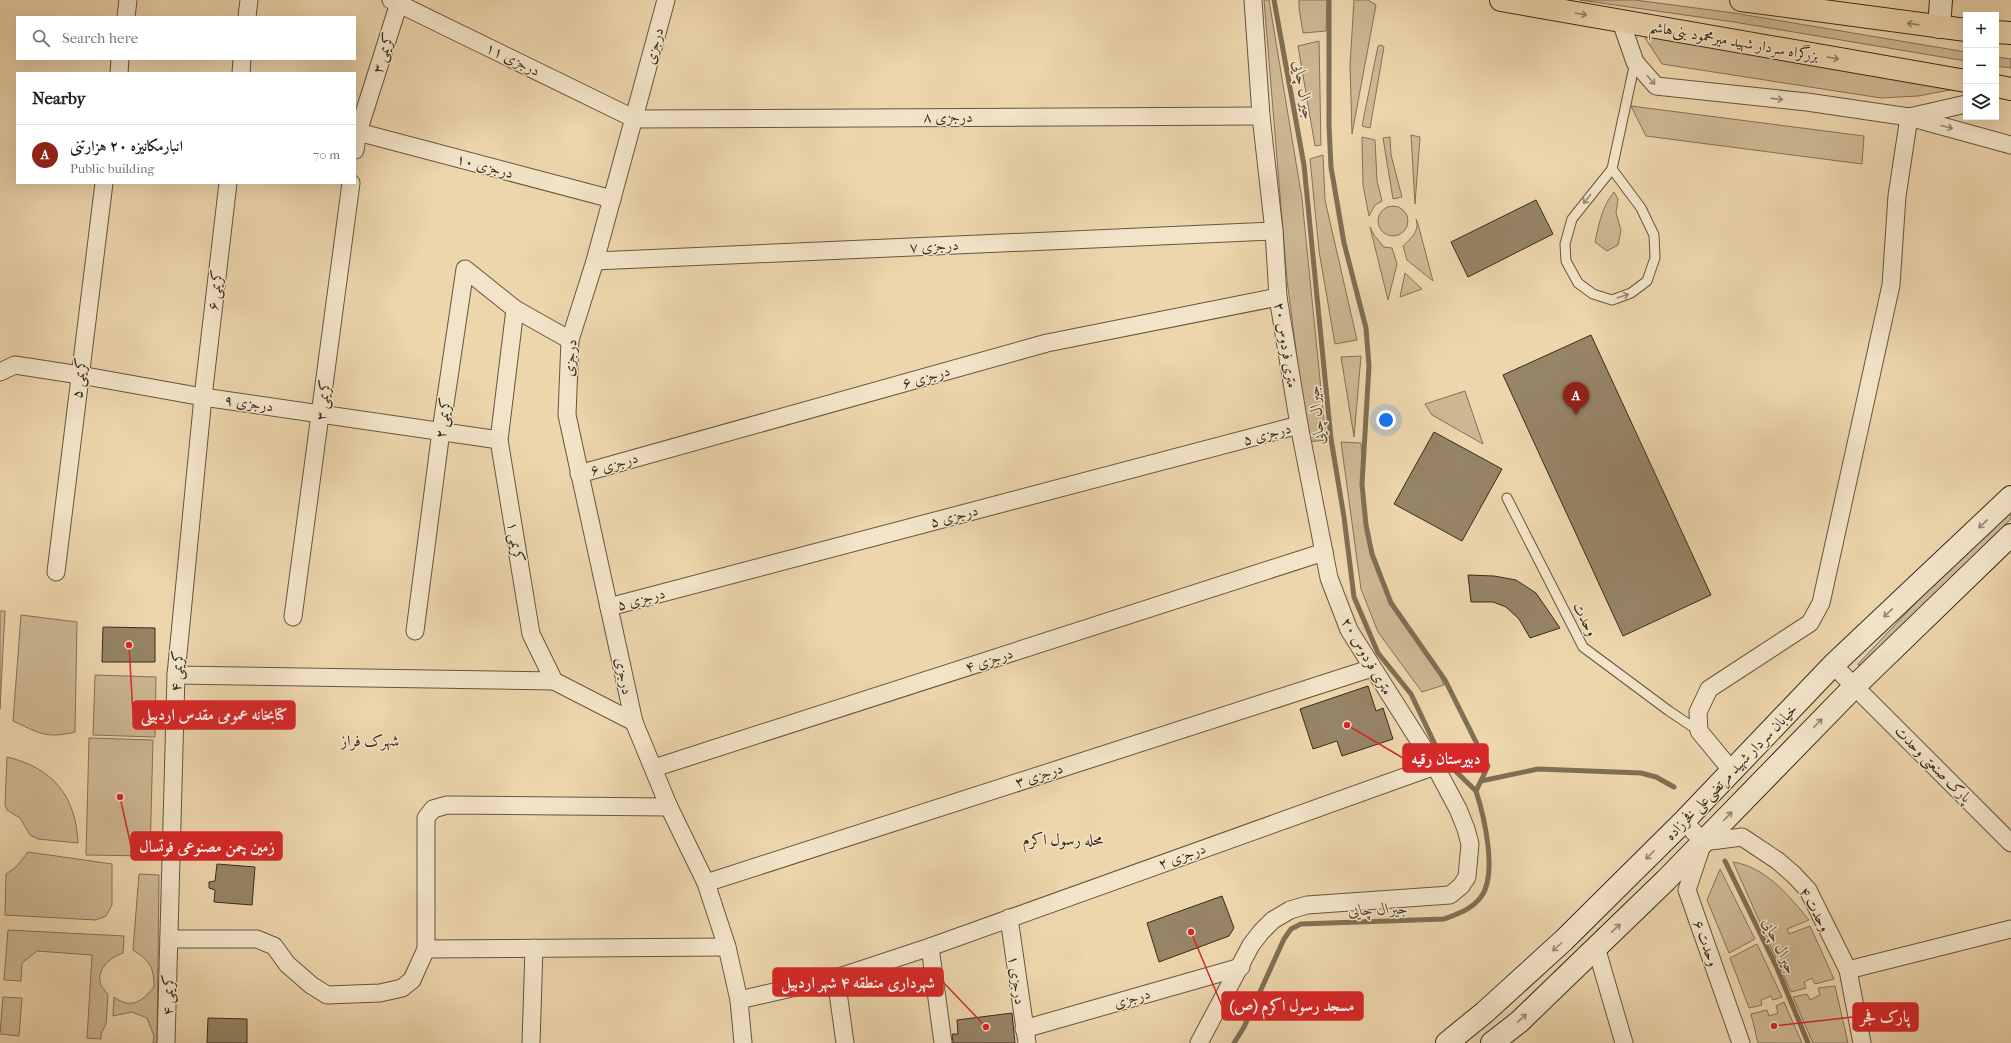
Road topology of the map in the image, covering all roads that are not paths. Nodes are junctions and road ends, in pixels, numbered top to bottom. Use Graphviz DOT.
graph roads {
  1 [pos="128,0"];
  2 [pos="249,0"];
  3 [pos="1253,0"];
  4 [pos="1501,0"];
  5 [pos="1741,0"];
  6 [pos="1941,0"];
  7 [pos="395,2"];
  8 [pos="660,2"];
  9 [pos="126,16"];
  10 [pos="247,16"];
  11 [pos="1621,22"];
  12 [pos="1940,27"];
  13 [pos="1963,30"];
  14 [pos="1999,32"];
  15 [pos="2011,33"];
  16 [pos="120,60"];
  17 [pos="242,60"];
  18 [pos="1635,62"];
  19 [pos="118,72"];
  20 [pos="241,72"];
  21 [pos="1963,80"];
  22 [pos="1999,87"];
  23 [pos="2011,89"];
  24 [pos="2011,93"];
  25 [pos="1999,96"];
  26 [pos="1963,105"];
  27 [pos="1261,116"];
  28 [pos="1909,117"];
  29 [pos="635,119"];
  30 [pos="358,132"];
  31 [pos="356,144"];
  32 [pos="2011,145"];
  33 [pos="1612,168"];
  34 [pos="104,184"];
  35 [pos="228,184"];
  36 [pos="350,184"];
  37 [pos="612,199"];
  38 [pos="1274,231"];
  39 [pos="595,261"];
  40 [pos="1278,297"];
  41 [pos="516,309"];
  42 [pos="570,340"];
  43 [pos="0,372"];
  44 [pos="80,375"];
  45 [pos="203,397"];
  46 [pos="321,414"];
  47 [pos="1299,426"];
  48 [pos="441,431"];
  49 [pos="499,440"];
  50 [pos="578,474"];
  51 [pos="2011,497"];
  52 [pos="1507,498"];
  53 [pos="2011,535"];
  54 [pos="1324,552"];
  55 [pos="56,572"];
  56 [pos="609,607"];
  57 [pos="293,617"];
  58 [pos="415,631"];
  59 [pos="1833,665"];
  60 [pos="1372,668"];
  61 [pos="176,675"];
  62 [pos="554,681"];
  63 [pos="1855,686"];
  64 [pos="634,722"];
  65 [pos="1699,731"];
  66 [pos="1435,766"];
  67 [pos="654,768"];
  68 [pos="1732,771"];
  69 [pos="669,807"];
  70 [pos="1684,821"];
  71 [pos="1703,842"];
  72 [pos="2011,843"];
  73 [pos="706,883"];
  74 [pos="1008,918"];
  75 [pos="2011,929"];
  76 [pos="169,939"];
  77 [pos="727,947"];
  78 [pos="930,947"];
  79 [pos="1596,947"];
  80 [pos="534,948"];
  81 [pos="426,949"];
  82 [pos="1241,967"];
  83 [pos="1848,970"];
  84 [pos="836,978"];
  85 [pos="740,1000"];
  86 [pos="1025,1036"];
  87 [pos="166,1043"];
  88 [pos="531,1043"];
  89 [pos="743,1043"];
  90 [pos="845,1043"];
  91 [pos="942,1043"];
  92 [pos="1199,1043"];
  93 [pos="1447,1043"];
  94 [pos="1492,1043"];
  95 [pos="1624,1043"];
  96 [pos="1742,1043"];
  97 [pos="1862,1043"];
  1 -- 9 [label="street"];
  2 -- 10 [label="street"];
  3 -- 27 [label="street, ۲۰ متری فردوس"];
  4 -- 11 [label="highway, بزرگراه سردار شهید میرمحمود بنی‌هاشم, one-way"];
  12 -- 5 [label="highway, one-way"];
  6 -- 12 [label="main road"];
  7 -- 29 [label="street, درجزی ۱۱"];
  7 -- 30 [label="street, کریمی ۳"];
  8 -- 29 [label="street, درجزی"];
  11 -- 18 [label="street"];
  11 -- 21 [label="highway, بزرگراه سردار شهید میرمحمود بنی‌هاشم, one-way"];
  12 -- 13 [label="highway"];
  14 -- 15 [label="highway"];
  16 -- 19 [label="street"];
  17 -- 20 [label="street"];
  18 -- 28 [label="street, one-way"];
  18 -- 33 [label="lane"];
  22 -- 23 [label="highway"];
  24 -- 25 [label="street"];
  26 -- 28 [label="street"];
  27 -- 29 [label="street, درجزی ۸"];
  27 -- 38 [label="street, ۲۰ متری فردوس"];
  28 -- 32 [label="street, one-way"];
  28 -- 65 [label="street"];
  29 -- 37 [label="street, درجزی"];
  30 -- 31 [label="street, کریمی ۳"];
  30 -- 37 [label="street, درجزی ۱۰"];
  33 -- 33 [label="lane, one-way"];
  34 -- 44 [label="street, کریمی ۵"];
  35 -- 45 [label="street, کریمی ۶"];
  36 -- 46 [label="street, کریمی ۳"];
  37 -- 39 [label="street, درجزی"];
  38 -- 39 [label="street, درجزی ۷"];
  38 -- 40 [label="street, ۲۰ متری فردوس"];
  39 -- 42 [label="street, درجزی"];
  40 -- 47 [label="street, ۲۰ متری فردوس"];
  40 -- 50 [label="street, درجزی ۶"];
  41 -- 42 [label="street"];
  41 -- 48 [label="street, کریمی ۲"];
  41 -- 49 [label="street, کریمی ۱"];
  42 -- 50 [label="street, درجزی"];
  43 -- 44 [label="street, درجزی ۹"];
  44 -- 45 [label="street, درجزی ۹"];
  44 -- 55 [label="street, کریمی ۵"];
  45 -- 46 [label="street, درجزی ۹"];
  45 -- 61 [label="street, کریمی ۴"];
  46 -- 48 [label="street, درجزی ۹"];
  46 -- 57 [label="street, کریمی ۳"];
  47 -- 54 [label="street, ۲۰ متری فردوس"];
  47 -- 56 [label="street, درجزی ۵"];
  48 -- 49 [label="street, درجزی ۹"];
  48 -- 58 [label="street, کریمی ۲"];
  49 -- 62 [label="street, کریمی ۱"];
  50 -- 56 [label="street, درجزی"];
  51 -- 59 [label="main road, خیابان سردار شهید مرتضی‌علی فخرزاده, one-way"];
  52 -- 65 [label="lane, وحدت"];
  53 -- 63 [label="main road, خیابان سردار شهید مرتضی‌علی فخرزاده"];
  54 -- 60 [label="street, ۲۰ متری فردوس"];
  54 -- 67 [label="street, درجزی ۴"];
  56 -- 64 [label="street, درجزی"];
  59 -- 63 [label="street, پارک صنعتی وحدت"];
  59 -- 68 [label="main road, خیابان سردار شهید مرتضی‌علی فخرزاده"];
  60 -- 66 [label="street, ۲۰ متری فردوس"];
  60 -- 73 [label="street, درجزی ۳"];
  61 -- 62 [label="street"];
  61 -- 76 [label="street, کریمی ۴"];
  62 -- 64 [label="street"];
  71 -- 63 [label="main road, خیابان سردار شهید مرتضی‌علی فخرزاده, one-way"];
  63 -- 72 [label="street, پارک صنعتی وحدت"];
  64 -- 67 [label="street, درجزی"];
  65 -- 68 [label="street"];
  66 -- 74 [label="street, درجزی ۲"];
  66 -- 82 [label="street, ۲۰ متری فردوس"];
  67 -- 69 [label="street, درجزی"];
  68 -- 70 [label="main road, خیابان سردار شهید مرتضی‌علی فخرزاده"];
  69 -- 73 [label="street, درجزی"];
  69 -- 81 [label="street"];
  70 -- 71 [label="street"];
  70 -- 93 [label="main road, خیابان سردار شهید مرتضی‌علی فخرزاده, one-way"];
  79 -- 71 [label="main road, خیابان سردار شهید مرتضی‌علی فخرزاده, one-way"];
  71 -- 83 [label="street, وحدت ۴"];
  71 -- 96 [label="street, وحدت ۶"];
  73 -- 77 [label="street, درجزی"];
  74 -- 78 [label="street, درجزی ۲"];
  74 -- 86 [label="street, درجزی ۱"];
  75 -- 83 [label="street"];
  76 -- 81 [label="street"];
  76 -- 87 [label="street, کریمی ۴"];
  77 -- 80 [label="street"];
  77 -- 85 [label="street, درجزی"];
  78 -- 84 [label="street, درجزی ۲"];
  78 -- 91 [label="street"];
  94 -- 79 [label="main road, خیابان سردار شهید مرتضی‌علی فخرزاده, one-way"];
  79 -- 95 [label="street"];
  80 -- 81 [label="street"];
  80 -- 88 [label="street"];
  82 -- 86 [label="street, درجزی"];
  82 -- 92 [label="street, ۲۰ متری فردوس"];
  83 -- 97 [label="street, وحدت ۴"];
  84 -- 85 [label="street, درجزی ۲"];
  84 -- 90 [label="street"];
  85 -- 89 [label="street, درجزی"];
}
